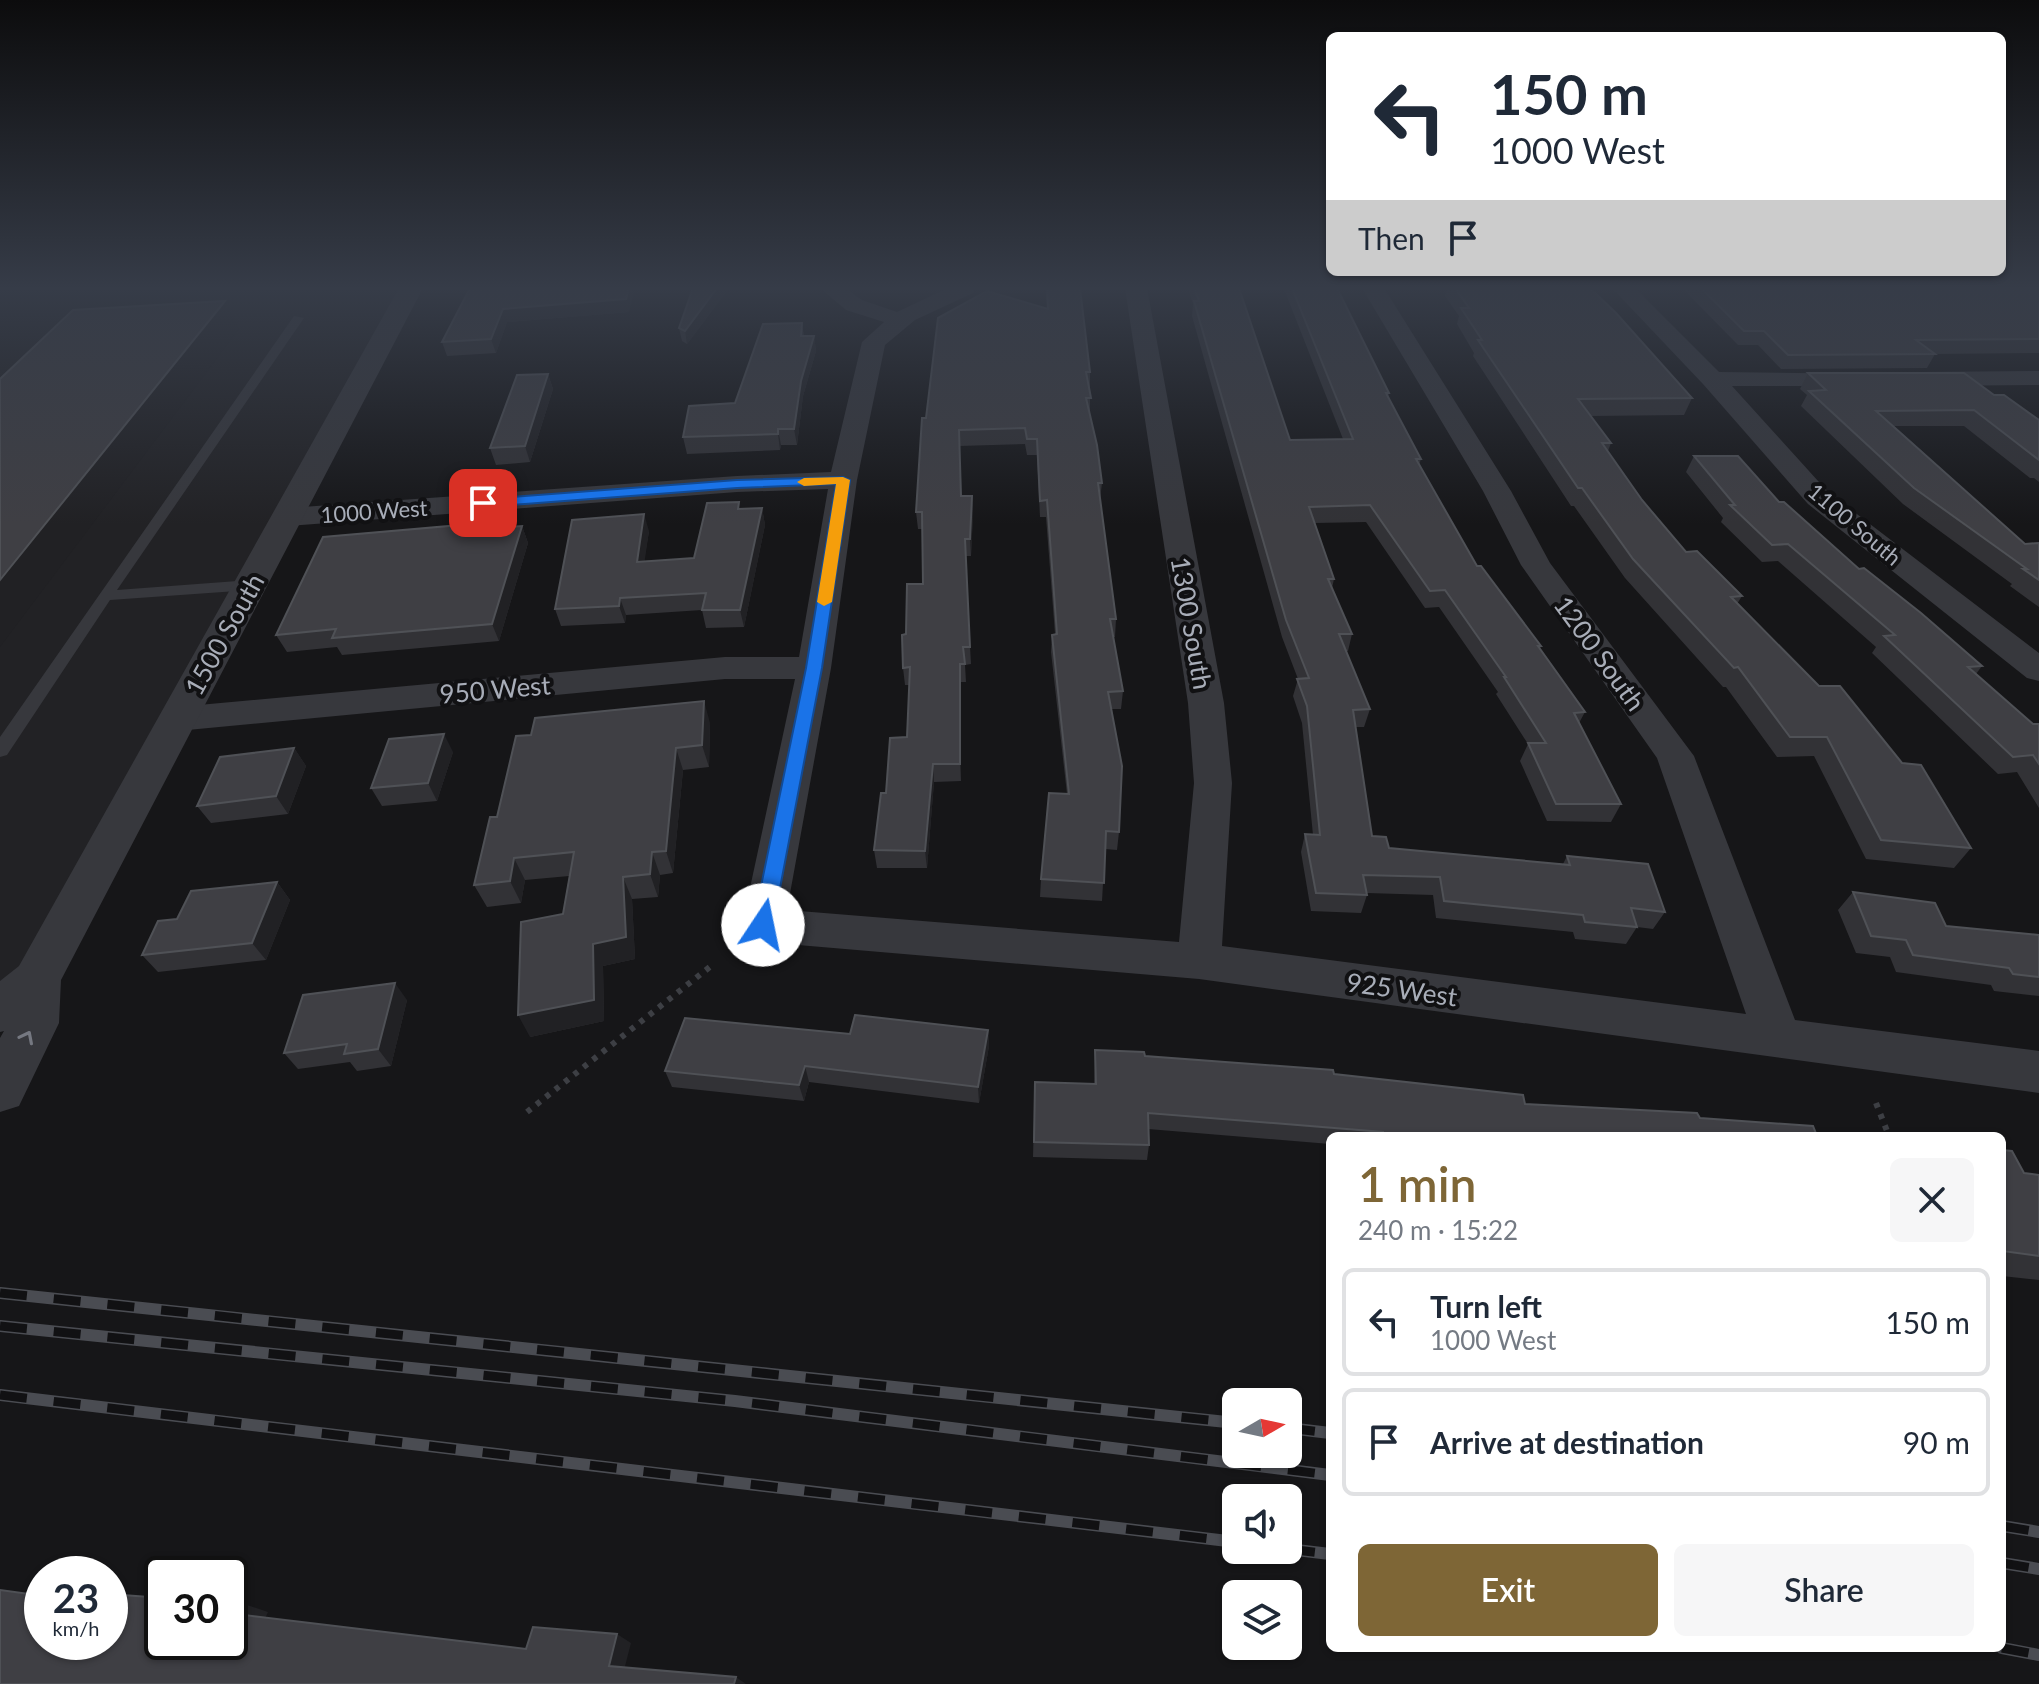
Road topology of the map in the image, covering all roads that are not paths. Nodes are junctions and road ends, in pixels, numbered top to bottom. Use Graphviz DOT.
graph roads {
  1 [pos="264,367"];
  2 [pos="369,367"];
  3 [pos="868,367"];
  4 [pos="1149,367"];
  5 [pos="1421,367"];
  6 [pos="1700,367"];
  7 [pos="1712,379"];
  8 [pos="2026,379"];
  9 [pos="2039,397"];
  10 [pos="843,480"];
  11 [pos="288,517"];
  12 [pos="251,585"];
  13 [pos="105,596"];
  14 [pos="814,668"];
  15 [pos="2039,670"];
  16 [pos="177,719"];
  17 [pos="0,751"];
  18 [pos="1199,961"];
  19 [pos="12,991"];
  20 [pos="1779,1040"];
  21 [pos="2039,1072"];
  22 [pos="0,1089"];
  1 -- 13 [label="lane"];
  2 -- 11 [label="street, 1500 South"];
  3 -- 10 [label="street"];
  4 -- 18 [label="street, 1300 South"];
  5 -- 20 [label="street, 1200 South"];
  6 -- 7 [label="street, 1100 South"];
  7 -- 8 [label="street"];
  7 -- 15 [label="street, 1100 South"];
  8 -- 9 [label="street"];
  10 -- 11 [label="street, 1000 West"];
  10 -- 14 [label="street"];
  11 -- 12 [label="street, 1500 South"];
  12 -- 13 [label="lane"];
  12 -- 16 [label="street, 1500 South"];
  13 -- 17 [label="lane"];
  14 -- 16 [label="street, 950 West"];
  14 -- 18 [label="street, 925 West"];
  16 -- 19 [label="street, 1500 South"];
  18 -- 20 [label="street, 925 West"];
  22 -- 19 [label="street, 1500 South, one-way"];
  20 -- 21 [label="street, 925 West"];
}
